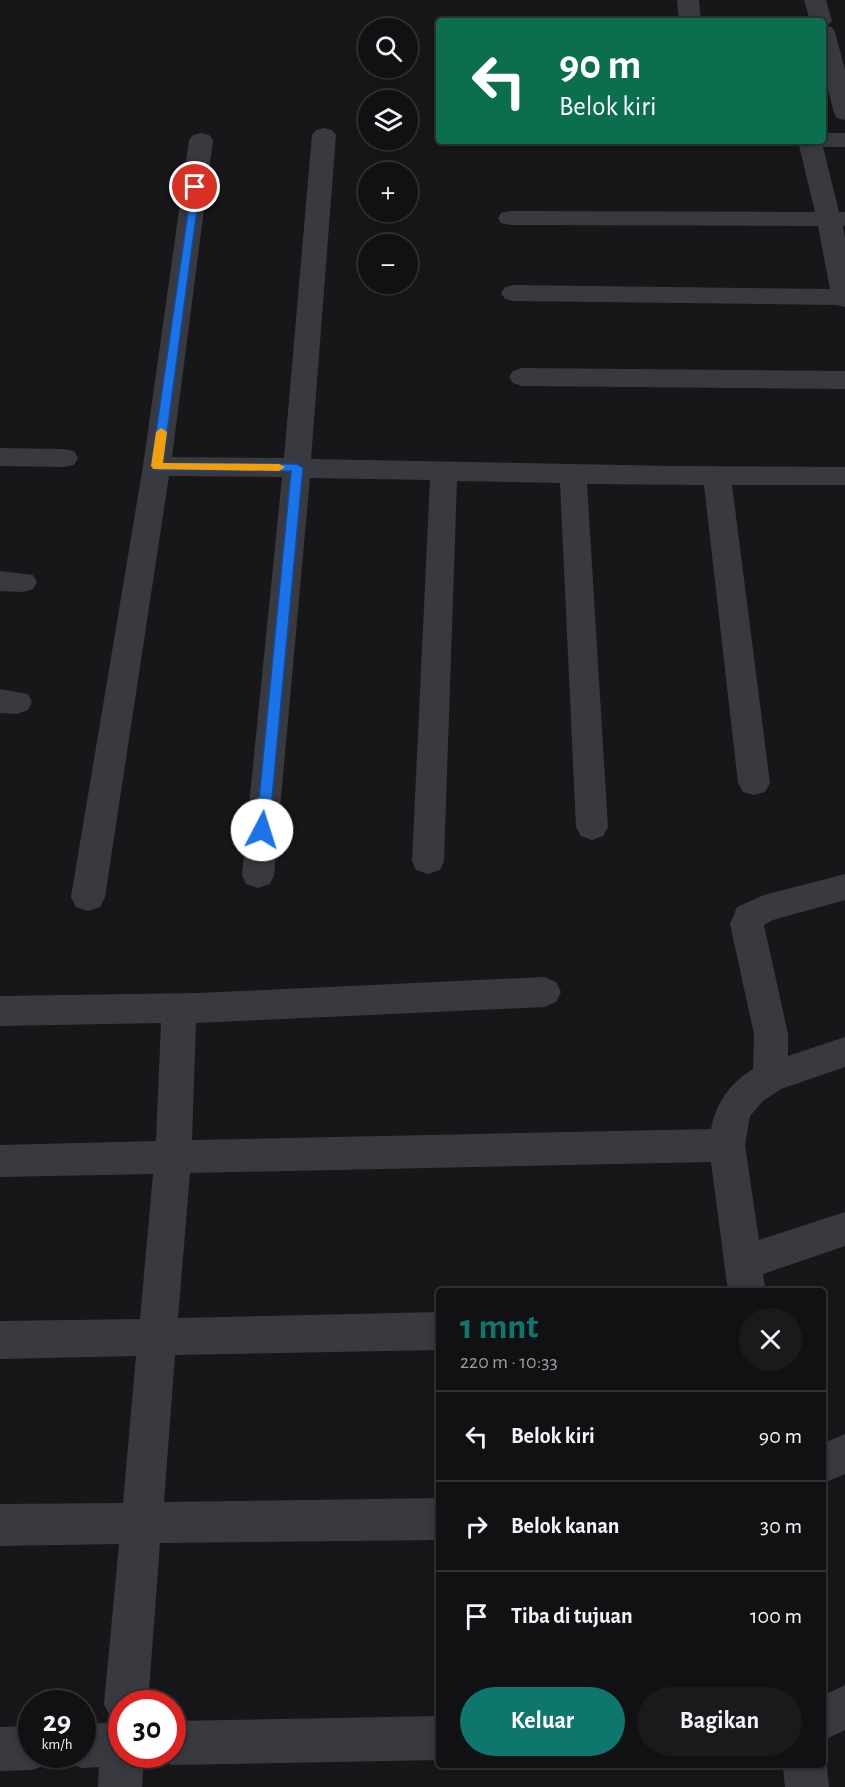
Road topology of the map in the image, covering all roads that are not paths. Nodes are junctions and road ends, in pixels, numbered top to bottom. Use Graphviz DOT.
graph roads {
  1 [pos="688,0"];
  2 [pos="815,0"];
  3 [pos="690,18"];
  4 [pos="819,18"];
  5 [pos="826,40"];
  6 [pos="845,113"];
  7 [pos="324,135"];
  8 [pos="201,140"];
  9 [pos="826,140"];
  10 [pos="845,140"];
  11 [pos="811,144"];
  12 [pos="510,218"];
  13 [pos="837,219"];
  14 [pos="514,293"];
  15 [pos="845,297"];
  16 [pos="522,377"];
  17 [pos="845,380"];
  18 [pos="0,457"];
  19 [pos="64,458"];
  20 [pos="157,466"];
  21 [pos="297,468"];
  22 [pos="444,470"];
  23 [pos="573,475"];
  24 [pos="845,476"];
  25 [pos="717,477"];
  26 [pos="754,783"];
  27 [pos="592,827"];
  28 [pos="428,861"];
  29 [pos="258,875"];
  30 [pos="845,887"];
  31 [pos="88,897"];
  32 [pos="544,992"];
  33 [pos="179,1008"];
  34 [pos="0,1011"];
  35 [pos="845,1052"];
  36 [pos="770,1077"];
  37 [pos="728,1145"];
  38 [pos="173,1156"];
  39 [pos="0,1161"];
  40 [pos="845,1229"];
  41 [pos="745,1277"];
  42 [pos="436,1331"];
  43 [pos="158,1336"];
  44 [pos="0,1340"];
  45 [pos="845,1454"];
  46 [pos="826,1462"];
  47 [pos="436,1520"];
  48 [pos="142,1524"];
  49 [pos="0,1525"];
  50 [pos="127,1690"];
  51 [pos="845,1707"];
  52 [pos="826,1717"];
  53 [pos="436,1738"];
  54 [pos="186,1743"];
  55 [pos="18,1748"];
  56 [pos="0,1749"];
  57 [pos="121,1768"];
  58 [pos="805,1768"];
  59 [pos="120,1787"];
  60 [pos="807,1787"];
  1 -- 3 [label="street"];
  2 -- 4 [label="street"];
  5 -- 6 [label="street"];
  7 -- 21 [label="street"];
  8 -- 20 [label="street"];
  9 -- 10 [label="street"];
  11 -- 13 [label="street"];
  12 -- 13 [label="street"];
  13 -- 15 [label="street"];
  14 -- 15 [label="street"];
  16 -- 17 [label="street"];
  18 -- 19 [label="street"];
  20 -- 21 [label="street"];
  20 -- 31 [label="street"];
  21 -- 22 [label="street"];
  21 -- 29 [label="street"];
  22 -- 23 [label="street"];
  22 -- 28 [label="street"];
  23 -- 25 [label="street"];
  23 -- 27 [label="street"];
  24 -- 25 [label="street"];
  25 -- 26 [label="street"];
  30 -- 36 [label="street"];
  32 -- 33 [label="street"];
  33 -- 34 [label="street"];
  33 -- 38 [label="street"];
  35 -- 36 [label="street"];
  36 -- 37 [label="street"];
  37 -- 38 [label="street"];
  37 -- 41 [label="street"];
  38 -- 39 [label="street"];
  38 -- 43 [label="street"];
  40 -- 41 [label="street"];
  42 -- 43 [label="street"];
  43 -- 44 [label="street"];
  43 -- 48 [label="street"];
  45 -- 46 [label="street"];
  47 -- 48 [label="street"];
  48 -- 49 [label="street"];
  48 -- 50 [label="street"];
  51 -- 52 [label="street"];
  53 -- 54 [label="street"];
  55 -- 56 [label="street"];
  57 -- 59 [label="street"];
  58 -- 60 [label="street"];
}
